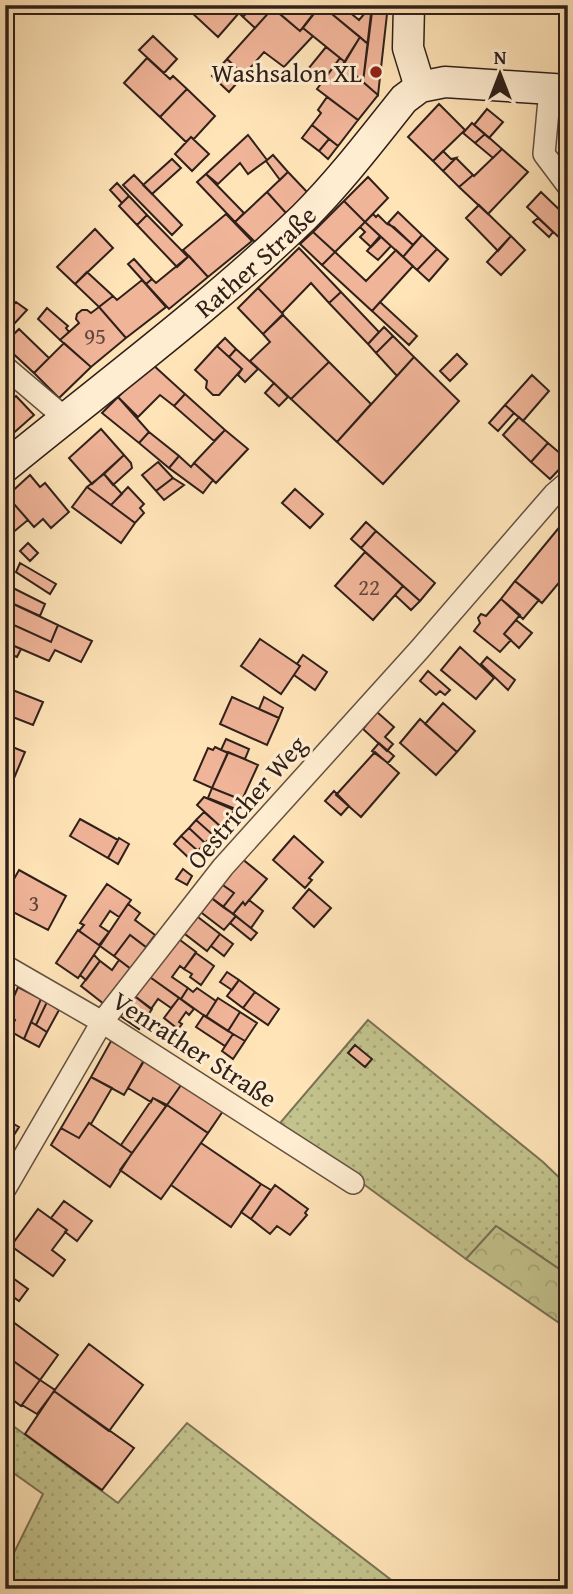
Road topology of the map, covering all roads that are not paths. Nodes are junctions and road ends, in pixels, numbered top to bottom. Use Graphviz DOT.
graph roads {
  1 [pos="409,5"];
  2 [pos="420,87"];
  3 [pos="559,89"];
  4 [pos="568,186"];
  5 [pos="5,367"];
  6 [pos="65,418"];
  7 [pos="5,467"];
  8 [pos="568,482"];
  9 [pos="5,966"];
  10 [pos="102,1023"];
  11 [pos="353,1183"];
  12 [pos="5,1189"];
  1 -- 2 [label="main road"];
  2 -- 3 [label="main road"];
  2 -- 6 [label="main road, Rather Straße"];
  3 -- 4 [label="street"];
  5 -- 6 [label="street"];
  6 -- 7 [label="main road, Rather Straße"];
  8 -- 10 [label="street, Oestricher Weg"];
  9 -- 10 [label="street, Venrather Straße"];
  10 -- 11 [label="street, Venrather Straße"];
  10 -- 12 [label="street, Oestricher Weg"];
}
